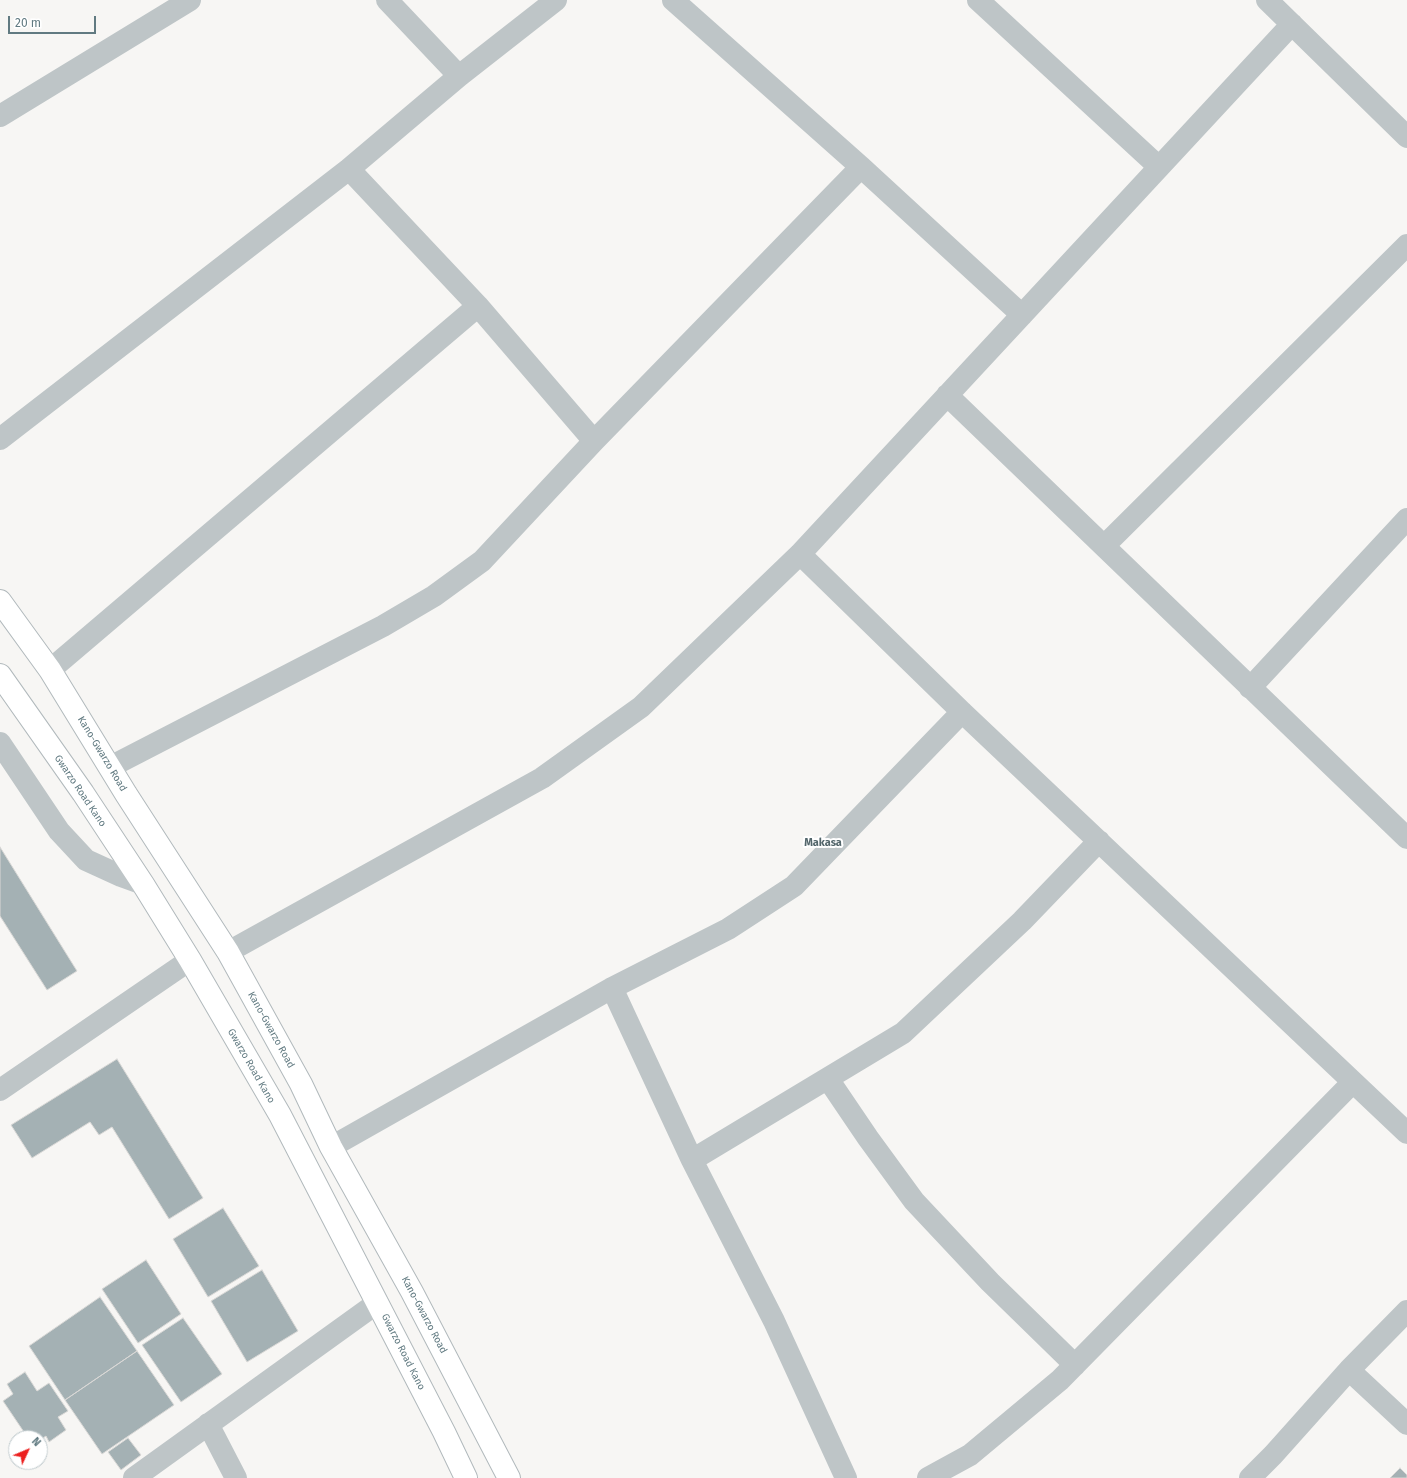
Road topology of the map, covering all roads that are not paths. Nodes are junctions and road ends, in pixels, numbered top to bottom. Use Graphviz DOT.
graph roads {
  1 [pos="190,0"];
  2 [pos="387,0"];
  3 [pos="556,0"];
  4 [pos="673,0"];
  5 [pos="978,0"];
  6 [pos="1267,0"];
  7 [pos="1292,24"];
  8 [pos="459,76"];
  9 [pos="0,116"];
  10 [pos="1407,137"];
  11 [pos="861,167"];
  12 [pos="1159,167"];
  13 [pos="349,169"];
  14 [pos="1407,245"];
  15 [pos="478,306"];
  16 [pos="1022,315"];
  17 [pos="947,395"];
  18 [pos="0,439"];
  19 [pos="594,441"];
  20 [pos="1407,519"];
  21 [pos="1104,546"];
  22 [pos="800,554"];
  23 [pos="0,601"];
  24 [pos="50,670"];
  25 [pos="0,675"];
  26 [pos="1250,688"];
  27 [pos="962,712"];
  28 [pos="0,743"];
  29 [pos="110,767"];
  30 [pos="1407,838"];
  31 [pos="1099,841"];
  32 [pos="143,884"];
  33 [pos="228,952"];
  34 [pos="190,960"];
  35 [pos="612,988"];
  36 [pos="828,1079"];
  37 [pos="1352,1083"];
  38 [pos="0,1090"];
  39 [pos="1407,1133"];
  40 [pos="331,1147"];
  41 [pos="692,1160"];
  42 [pos="378,1303"];
  43 [pos="1407,1311"];
  44 [pos="1075,1365"];
  45 [pos="1349,1370"];
  46 [pos="208,1424"];
  47 [pos="1407,1424"];
  48 [pos="134,1478"];
  49 [pos="236,1478"];
  50 [pos="466,1478"];
  51 [pos="509,1478"];
  52 [pos="846,1478"];
  53 [pos="928,1478"];
  54 [pos="1250,1478"];
  1 -- 9 [label="street"];
  2 -- 8 [label="street"];
  3 -- 8 [label="street"];
  4 -- 11 [label="street"];
  5 -- 12 [label="street"];
  6 -- 7 [label="street"];
  7 -- 10 [label="street"];
  7 -- 12 [label="street"];
  8 -- 13 [label="street"];
  11 -- 16 [label="street"];
  11 -- 19 [label="street"];
  12 -- 16 [label="street"];
  13 -- 15 [label="street"];
  13 -- 18 [label="street"];
  14 -- 21 [label="street"];
  15 -- 19 [label="street"];
  15 -- 24 [label="street"];
  16 -- 17 [label="street"];
  17 -- 21 [label="street"];
  17 -- 22 [label="street"];
  19 -- 29 [label="street"];
  20 -- 26 [label="street"];
  21 -- 26 [label="street"];
  22 -- 27 [label="street"];
  22 -- 33 [label="street"];
  23 -- 24 [label="main road, Kano-Gwarzo Road"];
  24 -- 29 [label="main road, Kano-Gwarzo Road"];
  25 -- 32 [label="main road, Gwarzo Road Kano"];
  26 -- 30 [label="street"];
  27 -- 31 [label="street"];
  27 -- 35 [label="street"];
  28 -- 32 [label="street"];
  29 -- 33 [label="main road, Kano-Gwarzo Road"];
  31 -- 36 [label="street"];
  31 -- 37 [label="street"];
  32 -- 34 [label="main road, Gwarzo Road Kano"];
  33 -- 40 [label="main road, Kano-Gwarzo Road"];
  34 -- 38 [label="street"];
  34 -- 42 [label="main road, Gwarzo Road Kano"];
  35 -- 40 [label="street"];
  35 -- 41 [label="street"];
  36 -- 41 [label="street"];
  36 -- 44 [label="street"];
  37 -- 39 [label="street"];
  37 -- 44 [label="street"];
  40 -- 51 [label="main road, Kano-Gwarzo Road"];
  41 -- 52 [label="street"];
  42 -- 46 [label="street"];
  42 -- 50 [label="main road, Gwarzo Road Kano"];
  43 -- 45 [label="street"];
  44 -- 53 [label="street"];
  45 -- 47 [label="street"];
  45 -- 54 [label="street"];
  46 -- 48 [label="street"];
  46 -- 49 [label="street"];
}
